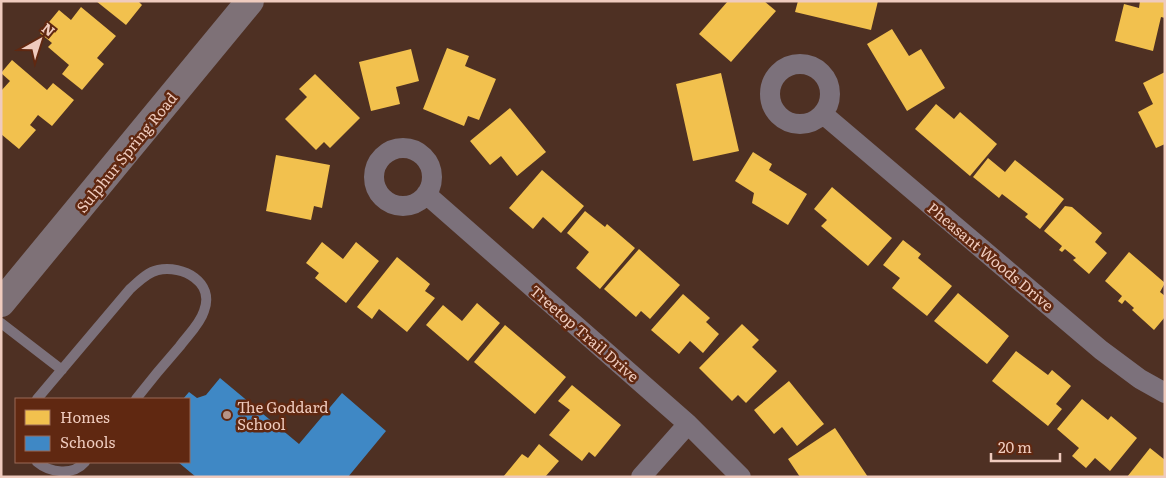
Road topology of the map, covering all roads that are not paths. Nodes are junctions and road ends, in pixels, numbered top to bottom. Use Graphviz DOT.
graph roads {
  1 [pos="250,1"];
  2 [pos="822,114"];
  3 [pos="426,194"];
  4 [pos="1,303"];
  5 [pos="1,323"];
  6 [pos="62,370"];
  7 [pos="1165,393"];
  8 [pos="38,398"];
  9 [pos="137,398"];
  10 [pos="688,424"];
  11 [pos="39,463"];
  12 [pos="84,463"];
  13 [pos="641,477"];
  14 [pos="741,477"];
  1 -- 4 [label="main road, Sulphur Spring Road"];
  2 -- 7 [label="street, Pheasant Woods Drive"];
  3 -- 10 [label="street, Treetop Trail Drive"];
  5 -- 6 [label="lane"];
  6 -- 8 [label="lane"];
  6 -- 9 [label="lane"];
  10 -- 13 [label="street"];
  10 -- 14 [label="street, Treetop Trail Drive"];
  11 -- 12 [label="lane"];
}
